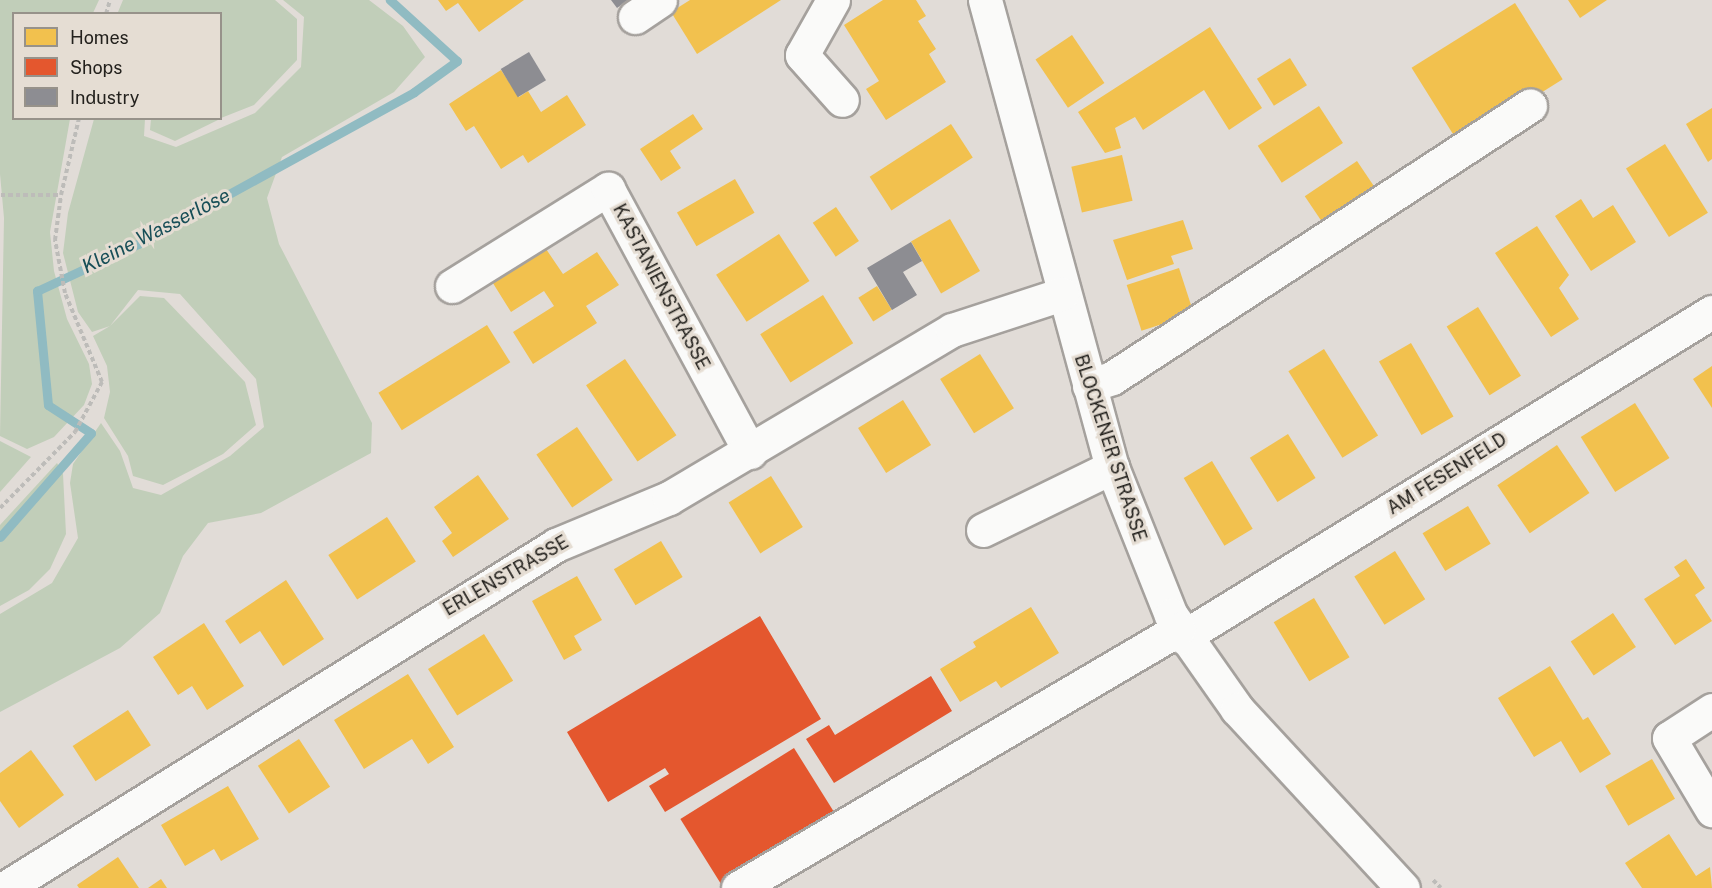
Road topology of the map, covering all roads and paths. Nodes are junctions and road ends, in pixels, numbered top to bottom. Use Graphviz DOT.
graph roads {
  1 [pos="833,0"];
  2 [pos="985,0"];
  3 [pos="842,100"];
  4 [pos="1530,106"];
  5 [pos="79,120"];
  6 [pos="1,195"];
  7 [pos="61,195"];
  8 [pos="452,286"];
  9 [pos="1062,294"];
  10 [pos="1712,312"];
  11 [pos="1089,386"];
  12 [pos="750,452"];
  13 [pos="1112,467"];
  14 [pos="0,508"];
  15 [pos="983,530"];
  16 [pos="1181,633"];
  17 [pos="1712,710"];
  18 [pos="1712,810"];
  19 [pos="4,888"];
  20 [pos="738,888"];
  21 [pos="1403,888"];
  1 -- 3 [label="street"];
  2 -- 9 [label="street, BLOCKENER STRASSE"];
  4 -- 11 [label="street"];
  5 -- 7 [label="path"];
  6 -- 7 [label="path"];
  7 -- 14 [label="path"];
  8 -- 12 [label="street, KASTANIENSTRASSE"];
  9 -- 11 [label="street, BLOCKENER STRASSE"];
  9 -- 12 [label="street, ERLENSTRASSE"];
  10 -- 16 [label="street, AM FESENFELD"];
  11 -- 13 [label="street, BLOCKENER STRASSE"];
  12 -- 19 [label="street, ERLENSTRASSE"];
  13 -- 15 [label="street"];
  13 -- 16 [label="street, BLOCKENER STRASSE"];
  16 -- 20 [label="street, AM FESENFELD"];
  16 -- 21 [label="street, BLOCKENER STRASSE"];
  17 -- 18 [label="street"];
}
